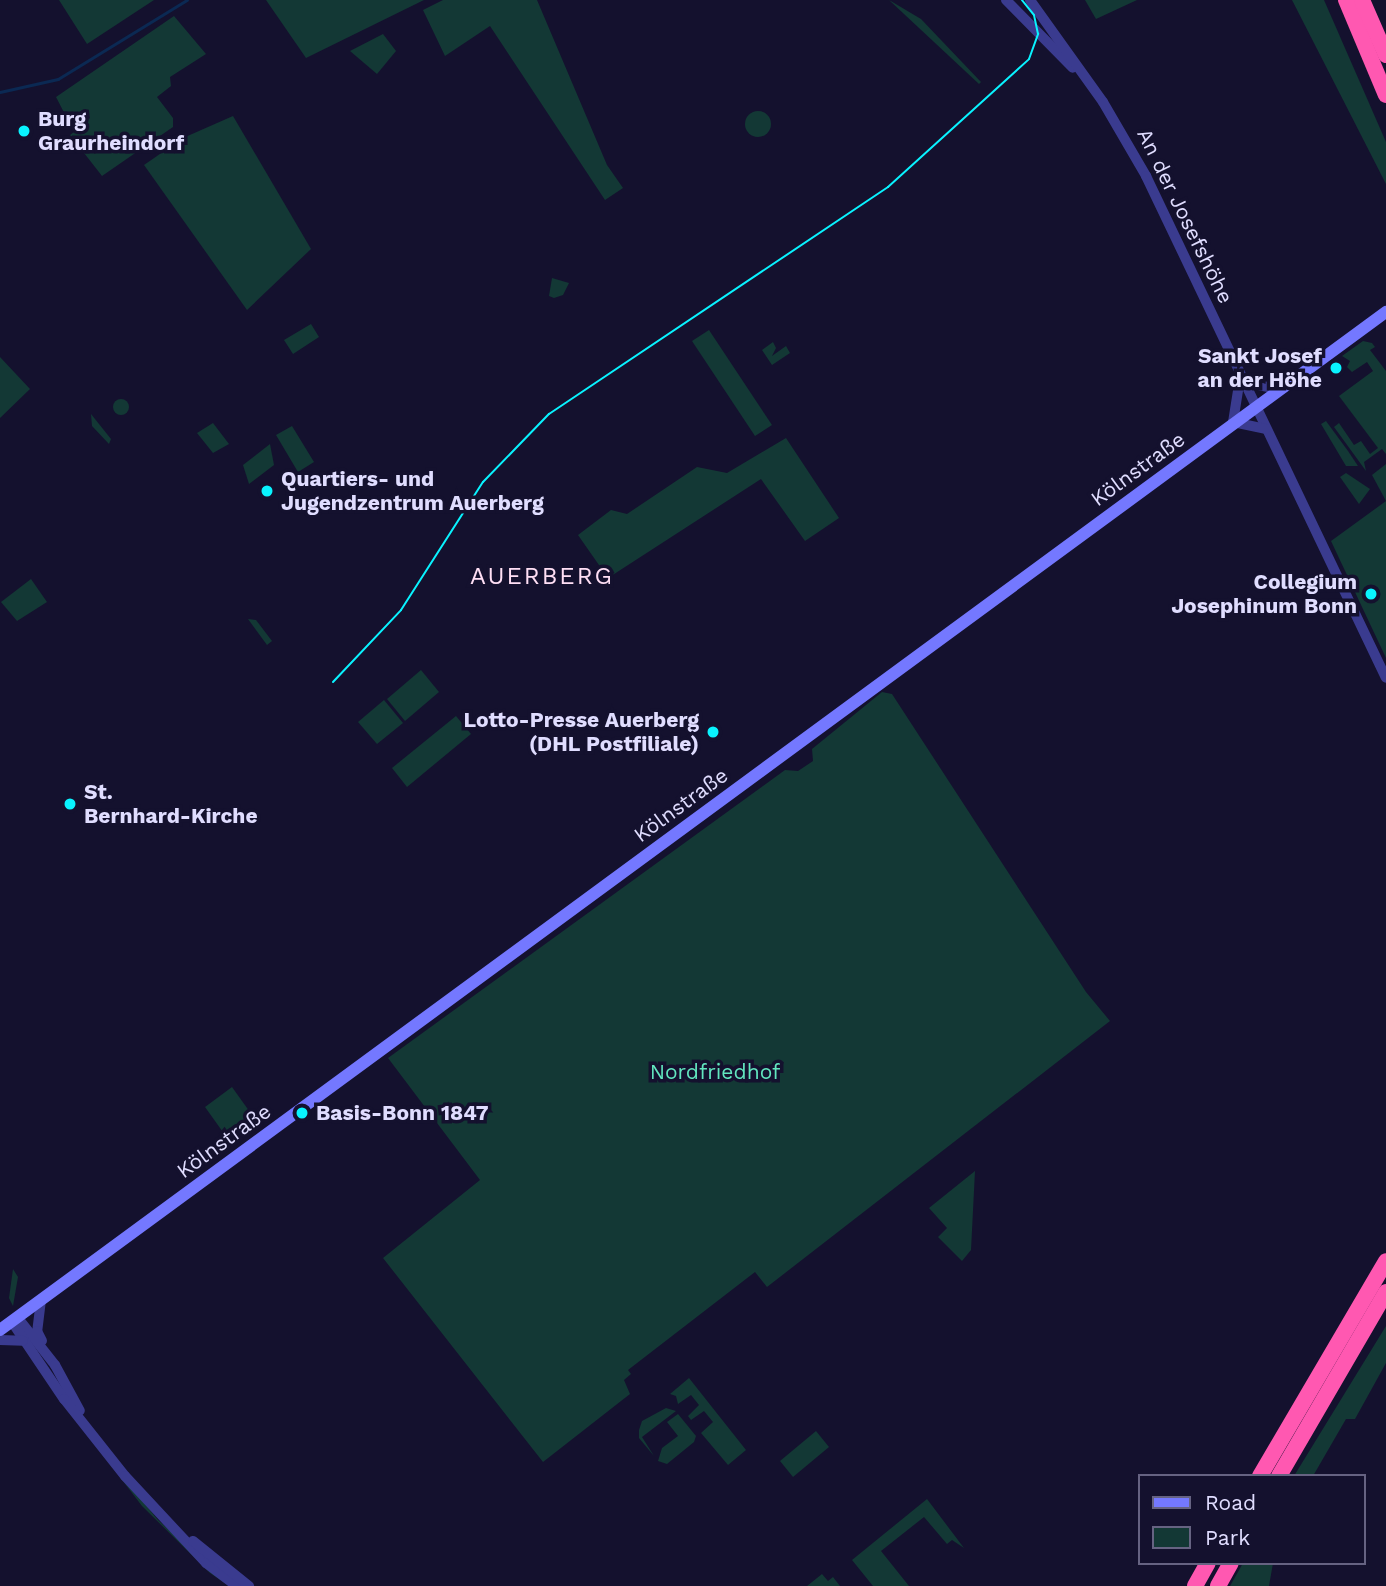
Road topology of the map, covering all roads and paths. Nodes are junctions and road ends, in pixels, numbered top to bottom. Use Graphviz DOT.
graph roads {
  1 [pos="1006,0"];
  2 [pos="1030,0"];
  3 [pos="1346,0"];
  4 [pos="1362,0"];
  5 [pos="1386,55"];
  6 [pos="1089,80"];
  7 [pos="1386,95"];
  8 [pos="1386,312"];
  9 [pos="1242,378"];
  10 [pos="1278,389"];
  11 [pos="1255,405"];
  12 [pos="1233,422"];
  13 [pos="1265,429"];
  14 [pos="1386,678"];
  15 [pos="1386,1261"];
  16 [pos="1386,1292"];
  17 [pos="41,1300"];
  18 [pos="1386,1313"];
  19 [pos="15,1320"];
  20 [pos="0,1330"];
  21 [pos="0,1340"];
  22 [pos="23,1341"];
  23 [pos="55,1365"];
  24 [pos="92,1432"];
  25 [pos="1260,1474"];
  26 [pos="1280,1474"];
  27 [pos="1288,1474"];
  28 [pos="158,1513"];
  29 [pos="1207,1565"];
  30 [pos="1230,1565"];
  31 [pos="236,1586"];
  32 [pos="249,1586"];
  33 [pos="1195,1586"];
  34 [pos="1218,1586"];
  1 -- 6 [label="street, An der Josefshöhe"];
  2 -- 6 [label="street, An der Josefshöhe"];
  3 -- 7 [label="highway"];
  4 -- 5 [label="highway"];
  6 -- 9 [label="street, An der Josefshöhe"];
  8 -- 10 [label="main road, Kölnstraße"];
  9 -- 10 [label="street"];
  9 -- 11 [label="street, An der Josefshöhe"];
  9 -- 12 [label="street"];
  10 -- 11 [label="main road, Kölnstraße"];
  11 -- 12 [label="main road, Kölnstraße"];
  11 -- 13 [label="street, An der Josefshöhe"];
  12 -- 13 [label="street"];
  12 -- 17 [label="main road, Kölnstraße"];
  13 -- 14 [label="street, An der Josefshöhe"];
  15 -- 25 [label="highway"];
  16 -- 26 [label="highway"];
  17 -- 19 [label="main road, Kölnstraße"];
  17 -- 23 [label="street"];
  18 -- 27 [label="highway"];
  19 -- 20 [label="main road, Kölnstraße"];
  19 -- 22 [label="street"];
  19 -- 23 [label="street"];
  21 -- 22 [label="street"];
  22 -- 24 [label="street"];
  23 -- 24 [label="street"];
  24 -- 28 [label="street"];
  28 -- 31 [label="street"];
  28 -- 32 [label="street"];
  29 -- 33 [label="highway"];
  30 -- 34 [label="highway"];
}
